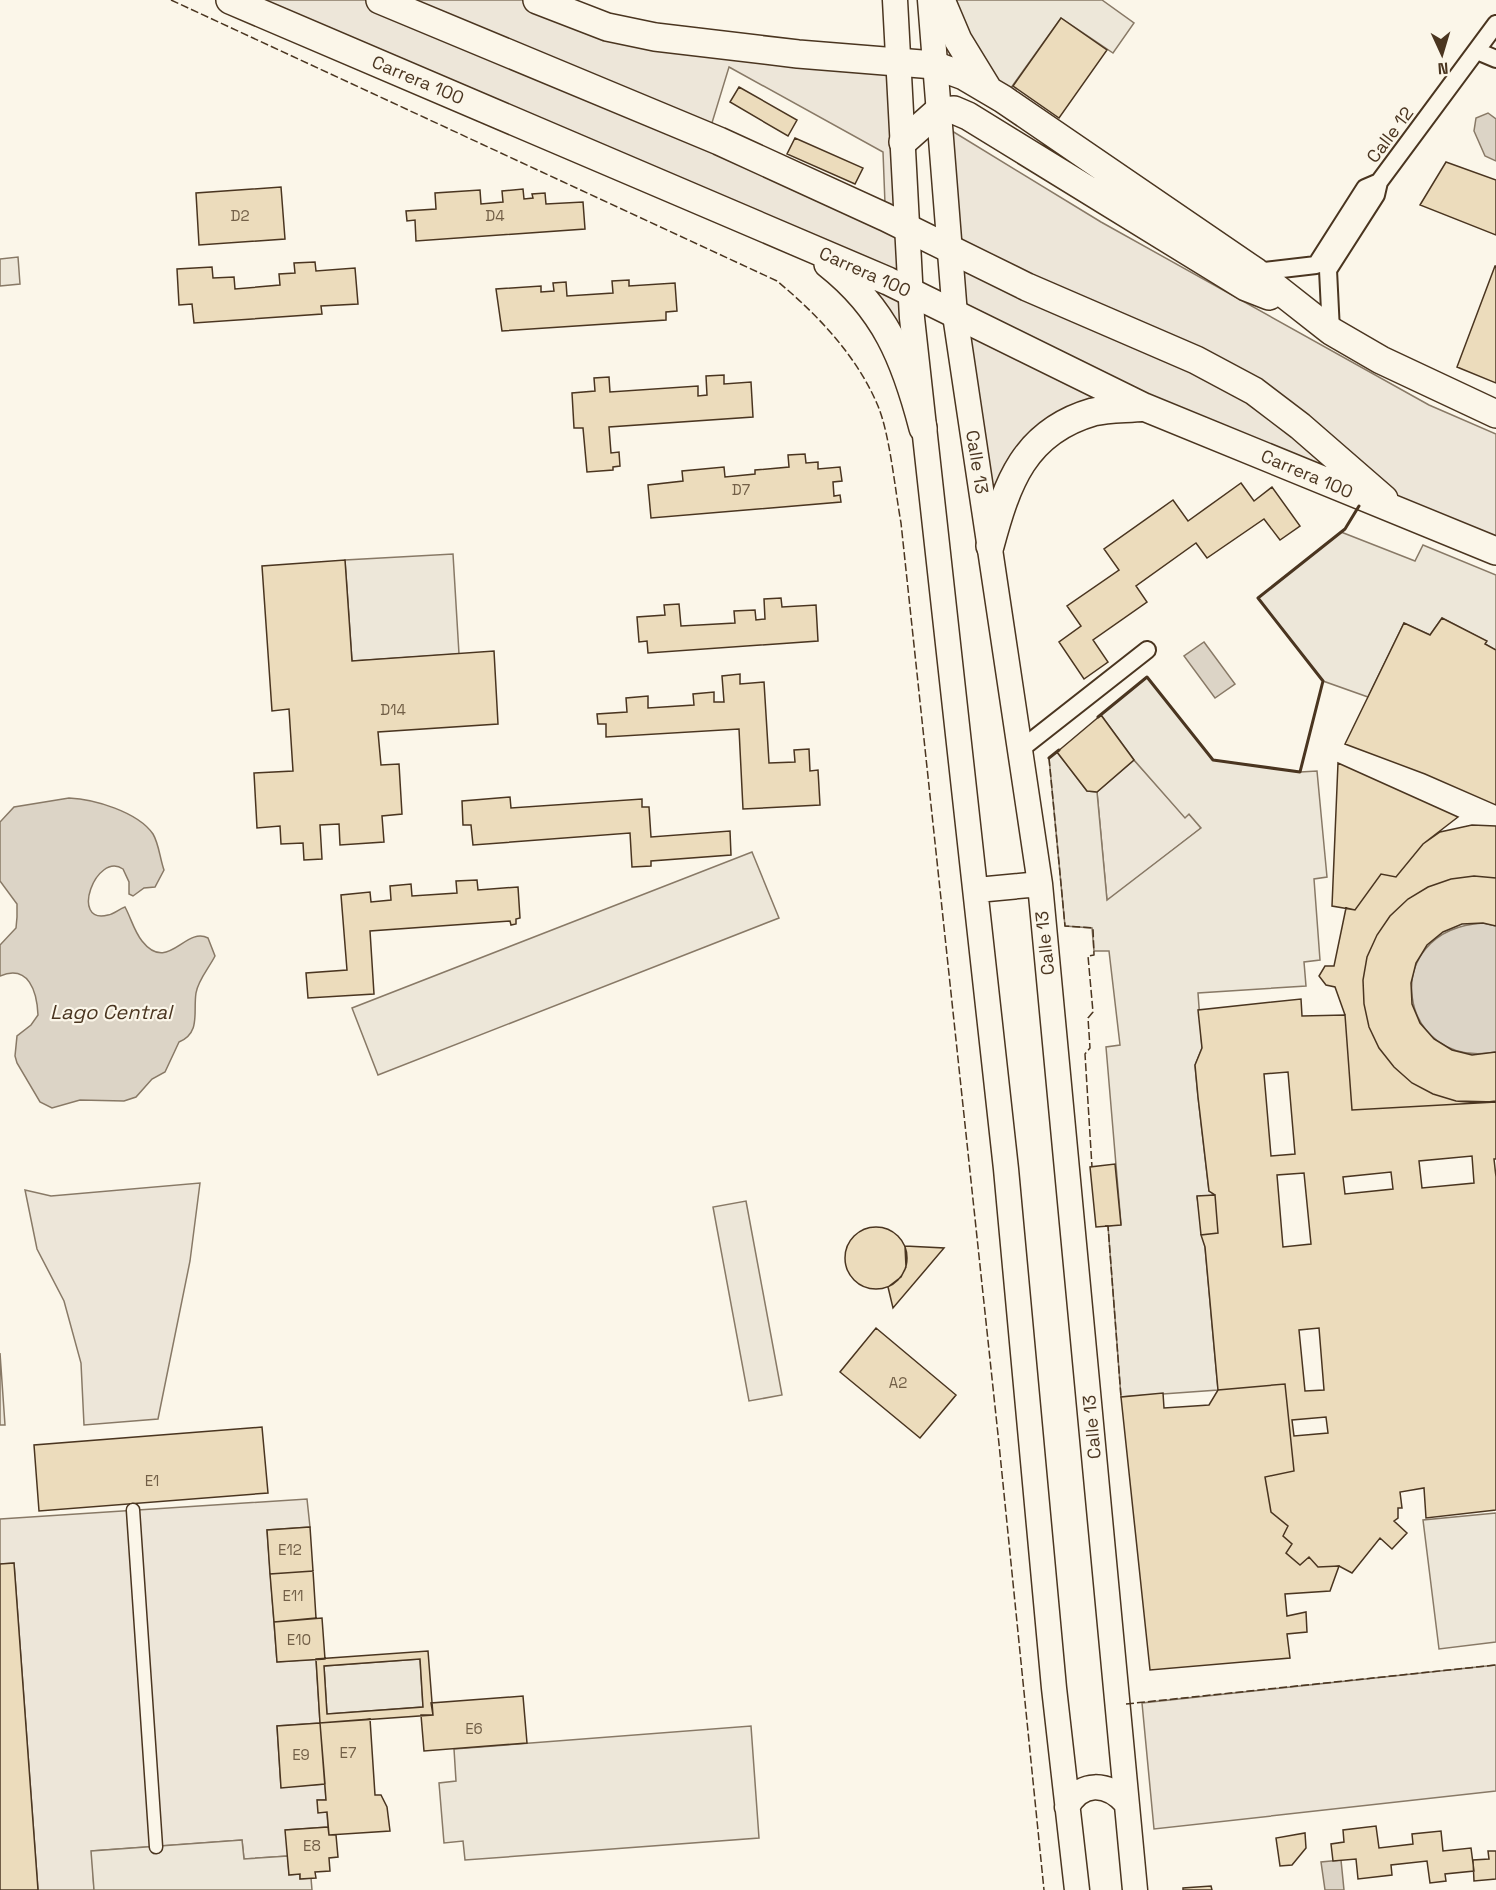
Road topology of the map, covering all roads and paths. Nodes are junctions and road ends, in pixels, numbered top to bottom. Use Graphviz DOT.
graph roads {
  1 [pos="230,0"];
  2 [pos="380,0"];
  3 [pos="537,0"];
  4 [pos="895,0"];
  5 [pos="930,0"];
  6 [pos="941,0"];
  7 [pos="1496,24"];
  8 [pos="1477,51"];
  9 [pos="1496,59"];
  10 [pos="899,60"];
  11 [pos="934,65"];
  12 [pos="988,90"];
  13 [pos="938,111"];
  14 [pos="903,142"];
  15 [pos="1379,182"];
  16 [pos="907,228"];
  17 [pos="775,233"];
  18 [pos="948,249"];
  19 [pos="1256,272"];
  20 [pos="911,293"];
  21 [pos="1298,307"];
  22 [pos="955,315"];
  23 [pos="1331,331"];
  24 [pos="1144,407"];
  25 [pos="1496,414"];
  26 [pos="923,428"];
  27 [pos="1400,513"];
  28 [pos="990,546"];
  29 [pos="1496,551"];
  30 [pos="1147,650"];
  31 [pos="1021,749"];
  32 [pos="1040,884"];
  33 [pos="977,890"];
  34 [pos="133,1510"];
  35 [pos="1126,1803"];
  36 [pos="1067,1807"];
  37 [pos="156,1846"];
  38 [pos="1077,1890"];
  39 [pos="1135,1890"];
  1 -- 17 [label="main road, Carrera 100"];
  2 -- 16 [label="main road"];
  3 -- 10 [label="main road"];
  4 -- 10 [label="main road"];
  5 -- 11 [label="main road, Calle 13"];
  6 -- 12 [label="main road"];
  7 -- 8 [label="street, Calle 12"];
  8 -- 9 [label="street"];
  8 -- 15 [label="street, Calle 12"];
  10 -- 11 [label="main road"];
  10 -- 14 [label="main road"];
  11 -- 12 [label="main road"];
  11 -- 13 [label="main road, Calle 13"];
  12 -- 19 [label="main road"];
  13 -- 14 [label="main road"];
  13 -- 18 [label="main road, Calle 13"];
  13 -- 21 [label="main road"];
  14 -- 16 [label="main road"];
  15 -- 19 [label="street, Calle 12"];
  15 -- 23 [label="street, Calle 12"];
  16 -- 18 [label="main road"];
  16 -- 20 [label="main road"];
  17 -- 20 [label="main road, Carrera 100"];
  17 -- 26 [label="main road"];
  18 -- 22 [label="main road, Calle 13"];
  18 -- 27 [label="main road"];
  19 -- 21 [label="main road"];
  20 -- 22 [label="main road, Carrera 100"];
  20 -- 26 [label="main road"];
  21 -- 23 [label="main road"];
  22 -- 24 [label="main road, Carrera 100"];
  22 -- 28 [label="main road, Calle 13"];
  23 -- 25 [label="main road"];
  24 -- 27 [label="main road, Carrera 100"];
  24 -- 28 [label="main road"];
  26 -- 33 [label="main road"];
  27 -- 29 [label="main road, Carrera 100"];
  28 -- 31 [label="main road, Calle 13"];
  30 -- 31 [label="street"];
  31 -- 32 [label="main road, Calle 13"];
  32 -- 33 [label="main road"];
  32 -- 35 [label="main road, Calle 13"];
  33 -- 36 [label="main road"];
  34 -- 37 [label="street"];
  35 -- 36 [label="main road"];
  35 -- 39 [label="main road, Calle 13"];
  36 -- 38 [label="main road"];
}
